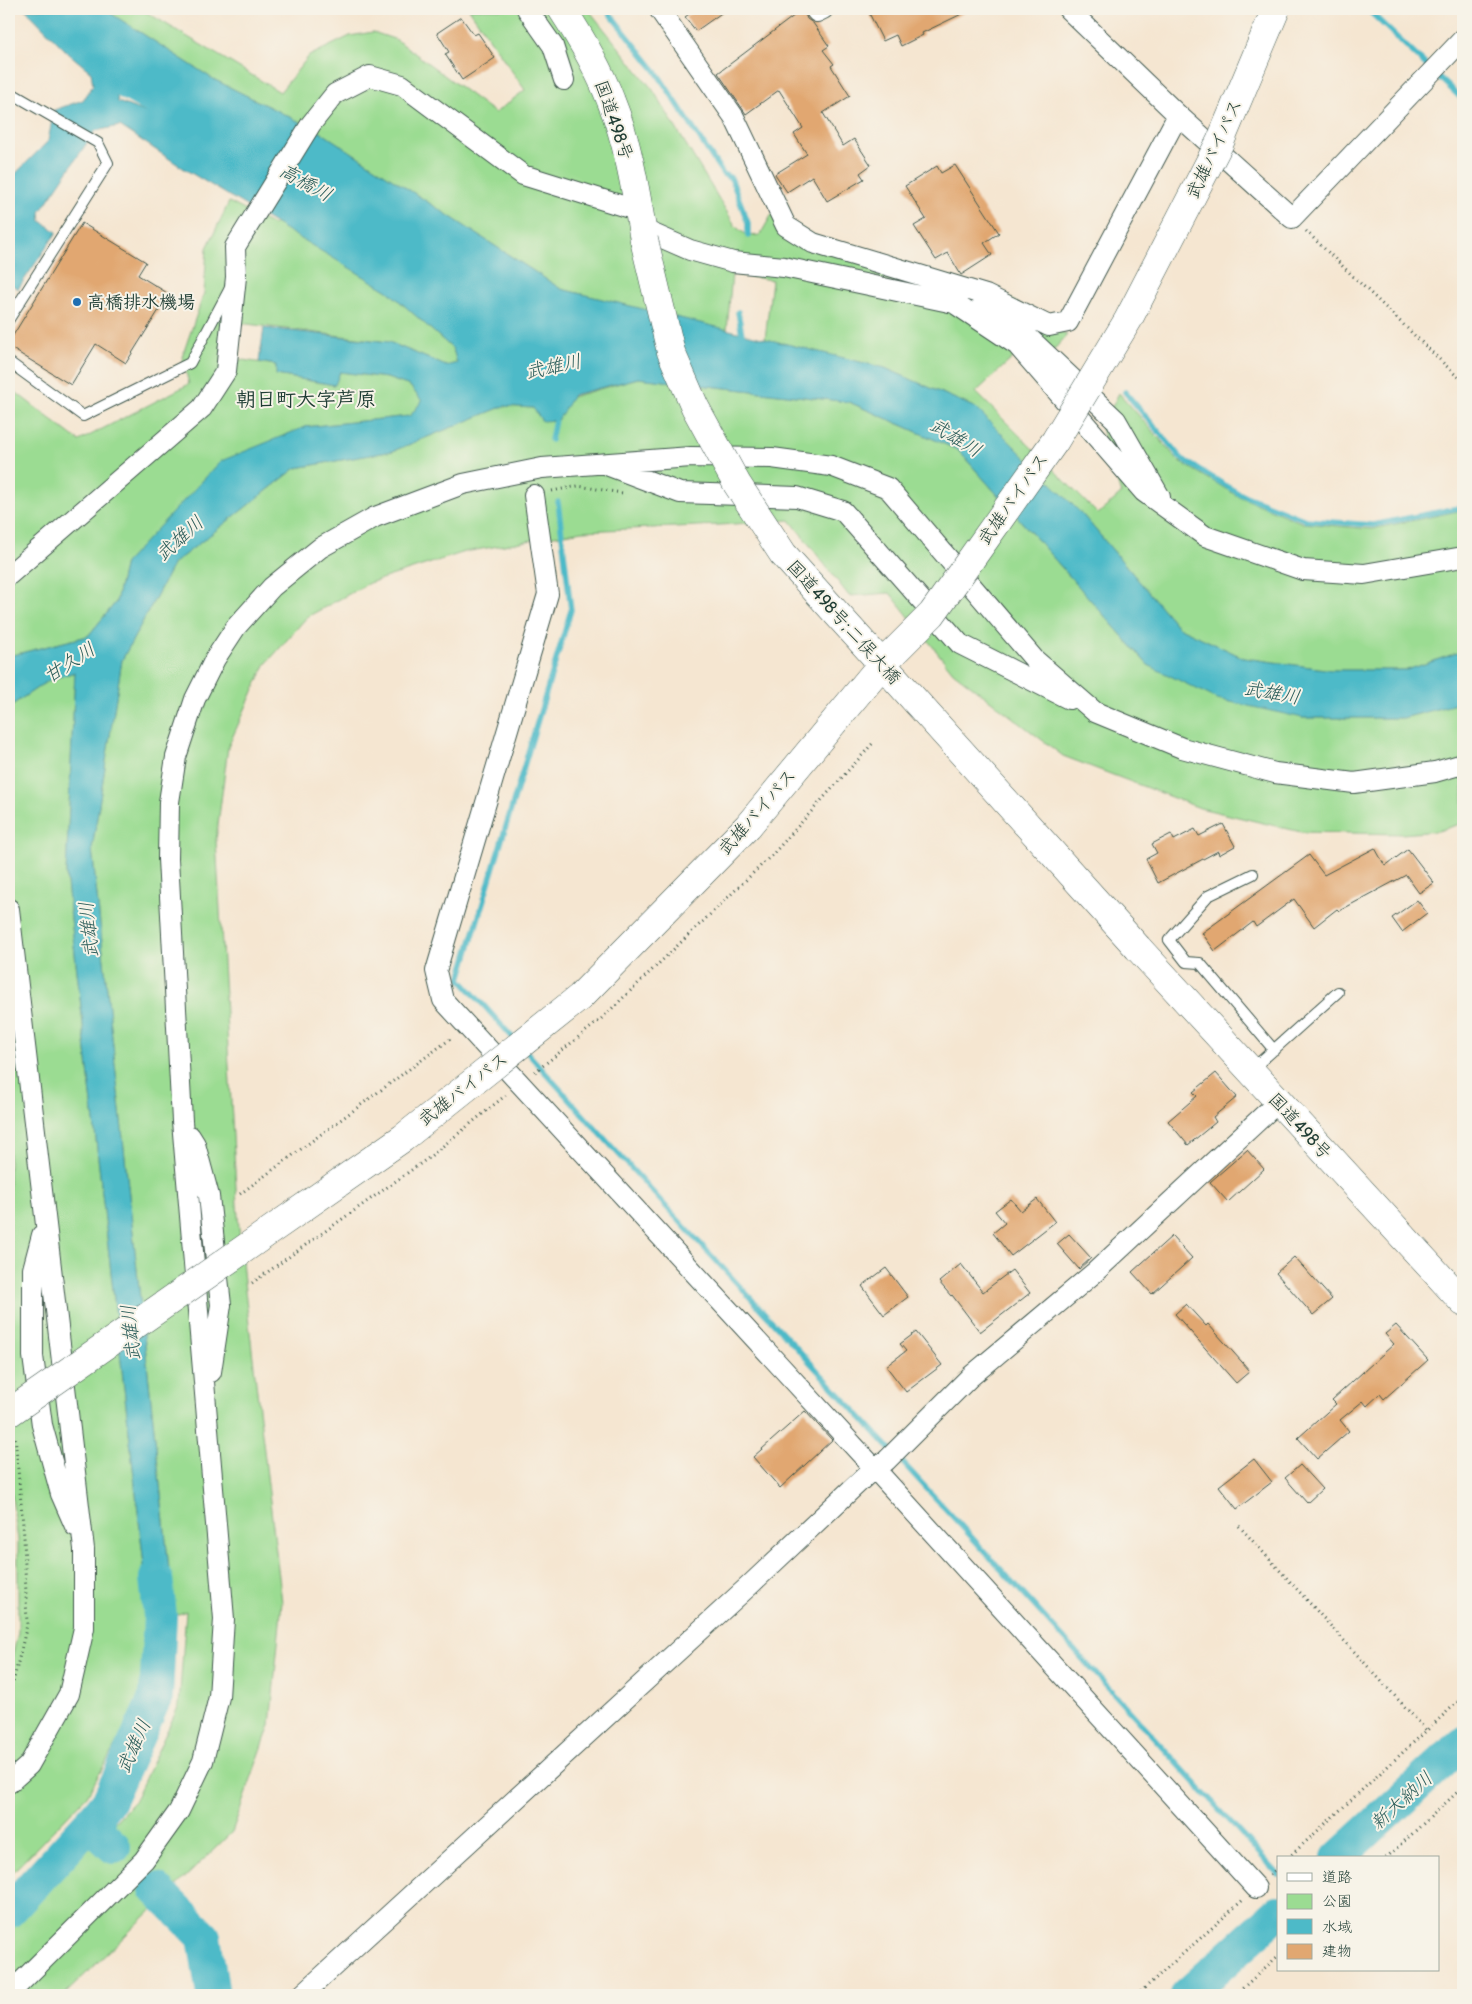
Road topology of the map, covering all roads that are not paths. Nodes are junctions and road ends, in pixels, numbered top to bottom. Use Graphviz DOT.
graph roads {
  1 [pos="528,9"];
  2 [pos="562,9"];
  3 [pos="659,9"];
  4 [pos="815,9"];
  5 [pos="823,9"];
  6 [pos="1068,9"];
  7 [pos="1276,9"];
  8 [pos="1463,39"];
  9 [pos="564,80"];
  10 [pos="11,96"];
  11 [pos="1178,115"];
  12 [pos="641,226"];
  13 [pos="236,277"];
  14 [pos="954,303"];
  15 [pos="1017,317"];
  16 [pos="9,319"];
  17 [pos="9,362"];
  18 [pos="602,464"];
  19 [pos="534,494"];
  20 [pos="1166,508"];
  21 [pos="1463,558"];
  22 [pos="9,575"];
  23 [pos="882,664"];
  24 [pos="1095,712"];
  25 [pos="1463,764"];
  26 [pos="1254,874"];
  27 [pos="9,908"];
  28 [pos="1138,948"];
  29 [pos="1338,992"];
  30 [pos="1274,1050"];
  31 [pos="1250,1071"];
  32 [pos="1278,1102"];
  33 [pos="46,1222"];
  34 [pos="1463,1302"];
  35 [pos="11,1408"];
  36 [pos="880,1465"];
  37 [pos="84,1549"];
  38 [pos="9,1783"];
  39 [pos="1256,1888"];
  40 [pos="9,1994"];
  41 [pos="302,1995"];
  1 -- 9 [label="street"];
  2 -- 12 [label="highway, 国道498号"];
  3 -- 15 [label="street"];
  4 -- 5 [label="street"];
  6 -- 11 [label="street"];
  7 -- 23 [label="highway, 武雄バイパス, bridge"];
  8 -- 11 [label="street"];
  10 -- 16 [label="lane"];
  11 -- 15 [label="street"];
  12 -- 13 [label="street"];
  12 -- 14 [label="street"];
  12 -- 23 [label="highway, 国道498号;二俣大橋, bridge"];
  13 -- 17 [label="lane"];
  13 -- 22 [label="street"];
  14 -- 15 [label="street"];
  14 -- 20 [label="street"];
  15 -- 20 [label="street"];
  18 -- 24 [label="street"];
  18 -- 24 [label="street"];
  18 -- 40 [label="street"];
  19 -- 36 [label="street"];
  20 -- 21 [label="street"];
  23 -- 28 [label="highway, 国道498号;二俣大橋, bridge"];
  23 -- 35 [label="highway, 武雄バイパス, bridge"];
  24 -- 25 [label="street"];
  26 -- 30 [label="lane"];
  27 -- 33 [label="street"];
  28 -- 31 [label="highway, 国道498号"];
  29 -- 30 [label="lane"];
  30 -- 31 [label="lane"];
  31 -- 32 [label="highway, 国道498号"];
  32 -- 34 [label="highway, 国道498号"];
  32 -- 36 [label="street"];
  33 -- 37 [label="street"];
  33 -- 37 [label="street"];
  36 -- 39 [label="street"];
  36 -- 41 [label="street"];
  37 -- 38 [label="street"];
}
